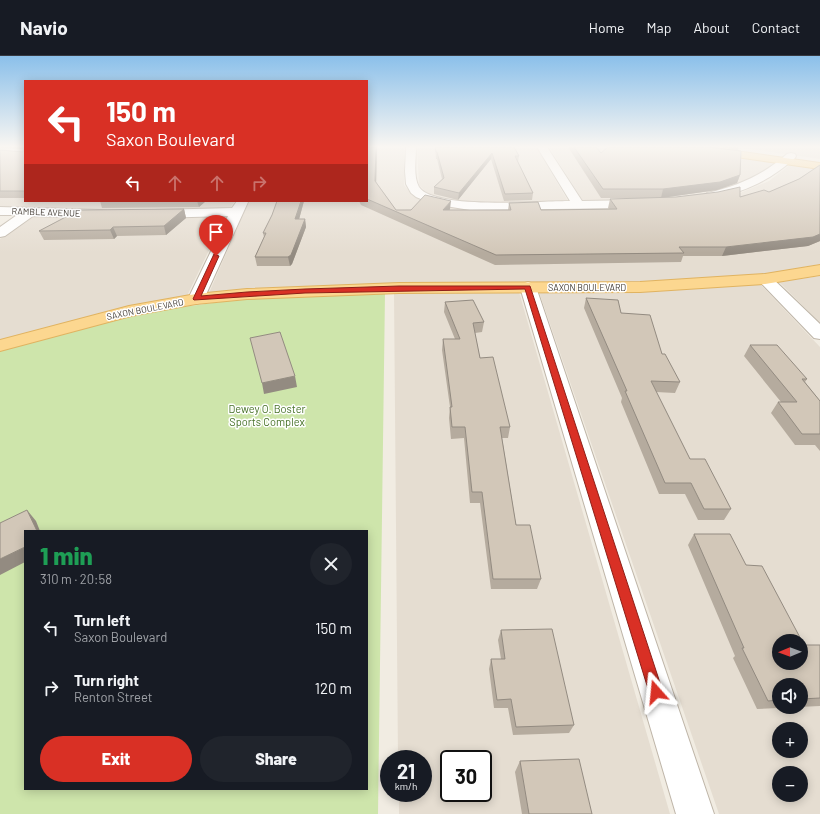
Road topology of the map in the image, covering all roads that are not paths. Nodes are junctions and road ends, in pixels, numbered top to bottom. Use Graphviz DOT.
graph roads {
  1 [pos="412,182"];
  2 [pos="564,182"];
  3 [pos="756,182"];
  4 [pos="697,198"];
  5 [pos="577,203"];
  6 [pos="652,203"];
  7 [pos="239,206"];
  8 [pos="0,211"];
  9 [pos="30,212"];
  10 [pos="116,214"];
  11 [pos="139,214"];
  12 [pos="0,233"];
  13 [pos="820,270"];
  14 [pos="766,279"];
  15 [pos="528,287"];
  16 [pos="196,299"];
  17 [pos="820,334"];
  18 [pos="0,346"];
  19 [pos="695,814"];
  1 -- 5 [label="street"];
  2 -- 5 [label="street"];
  3 -- 4 [label="street"];
  5 -- 6 [label="street"];
  7 -- 11 [label="street"];
  7 -- 16 [label="street"];
  8 -- 9 [label="street, RAMBLE AVENUE"];
  9 -- 10 [label="street, RAMBLE AVENUE"];
  9 -- 12 [label="street"];
  13 -- 14 [label="main road, SAXON BOULEVARD"];
  14 -- 15 [label="main road, SAXON BOULEVARD"];
  14 -- 17 [label="street"];
  15 -- 16 [label="main road, SAXON BOULEVARD"];
  15 -- 19 [label="street"];
  16 -- 18 [label="main road, SAXON BOULEVARD"];
}
